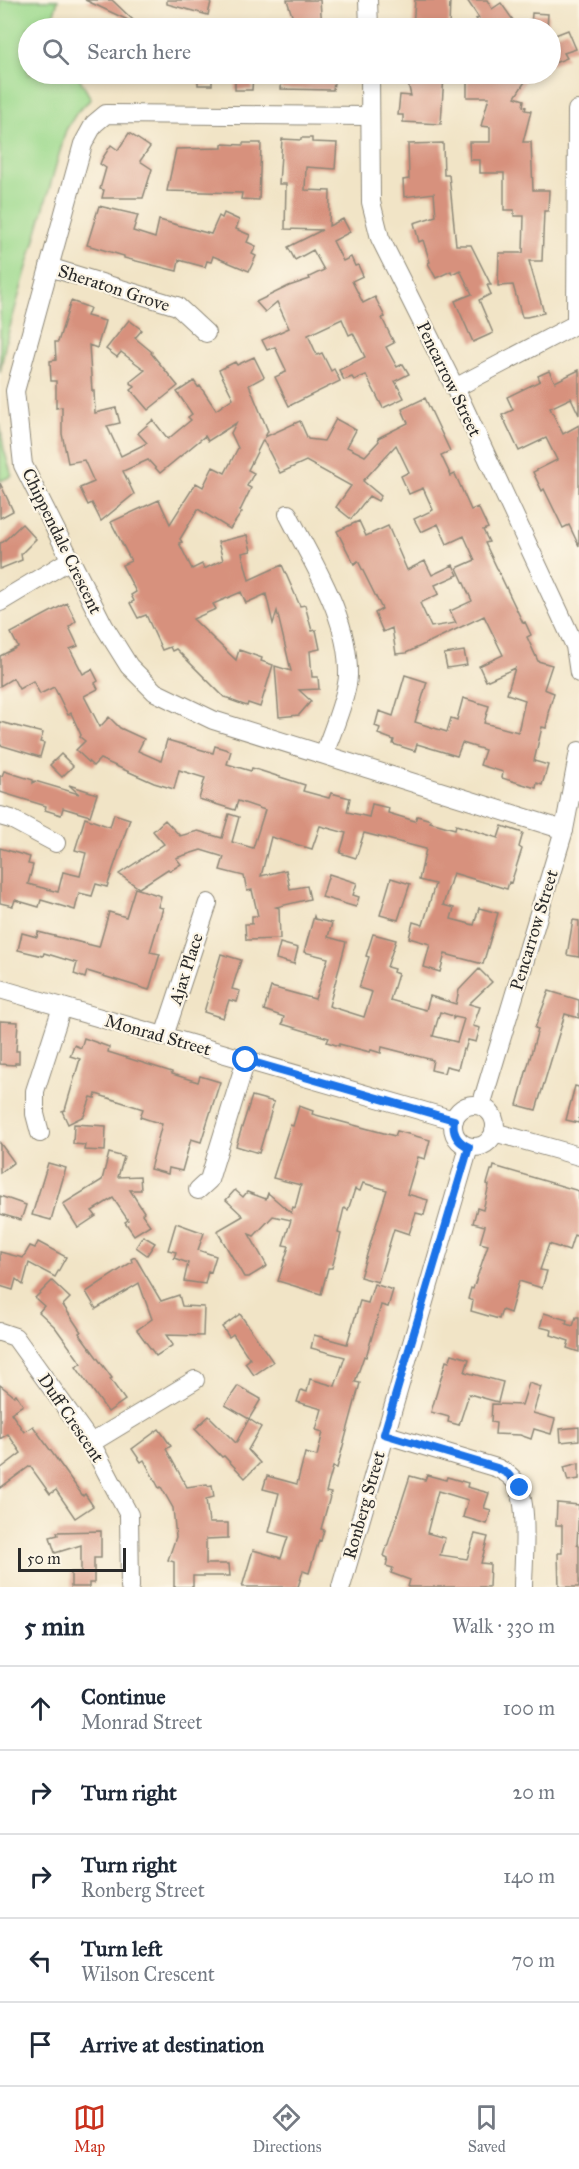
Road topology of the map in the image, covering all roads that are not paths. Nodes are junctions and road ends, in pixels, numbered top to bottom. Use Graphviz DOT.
graph roads {
  1 [pos="368,0"];
  2 [pos="369,18"];
  3 [pos="370,84"];
  4 [pos="577,110"];
  5 [pos="370,116"];
  6 [pos="49,267"];
  7 [pos="206,333"];
  8 [pos="455,388"];
  9 [pos="288,514"];
  10 [pos="70,560"];
  11 [pos="0,602"];
  12 [pos="579,672"];
  13 [pos="579,751"];
  14 [pos="324,754"];
  15 [pos="0,816"];
  16 [pos="564,830"];
  17 [pos="56,843"];
  18 [pos="208,903"];
  19 [pos="0,989"];
  20 [pos="62,1007"];
  21 [pos="164,1036"];
  22 [pos="246,1060"];
  23 [pos="481,1106"];
  24 [pos="454,1120"];
  25 [pos="494,1132"];
  26 [pos="40,1133"];
  27 [pos="469,1147"];
  28 [pos="579,1156"];
  29 [pos="198,1190"];
  30 [pos="0,1332"];
  31 [pos="195,1380"];
  32 [pos="384,1434"];
  33 [pos="91,1443"];
  34 [pos="130,1587"];
  35 [pos="341,1587"];
  36 [pos="523,1587"];
  1 -- 2 [label="street"];
  3 -- 5 [label="street, Pencarrow Street"];
  4 -- 8 [label="street"];
  5 -- 6 [label="street, Chippendale Crescent"];
  5 -- 8 [label="street, Pencarrow Street"];
  6 -- 7 [label="street, Sheraton Grove"];
  6 -- 10 [label="street, Chippendale Crescent"];
  8 -- 12 [label="street, Pencarrow Street"];
  9 -- 14 [label="street"];
  10 -- 11 [label="street"];
  10 -- 14 [label="street, Chippendale Crescent"];
  13 -- 16 [label="street, Pencarrow Street"];
  14 -- 16 [label="street, Chippendale Crescent"];
  15 -- 17 [label="street"];
  16 -- 23 [label="street, Pencarrow Street"];
  18 -- 21 [label="street, Ajax Place"];
  19 -- 20 [label="street, Monrad Street"];
  20 -- 21 [label="street, Monrad Street"];
  20 -- 26 [label="street"];
  21 -- 22 [label="street, Monrad Street"];
  22 -- 24 [label="street, Monrad Street"];
  22 -- 29 [label="street"];
  23 -- 24 [label="street"];
  23 -- 25 [label="street"];
  24 -- 27 [label="street"];
  25 -- 27 [label="street"];
  25 -- 28 [label="street"];
  27 -- 32 [label="street, Ronberg Street"];
  30 -- 33 [label="street, Duff Crescent"];
  31 -- 33 [label="street"];
  32 -- 35 [label="street, Ronberg Street"];
  32 -- 36 [label="street"];
  33 -- 34 [label="street, Duff Crescent"];
}
